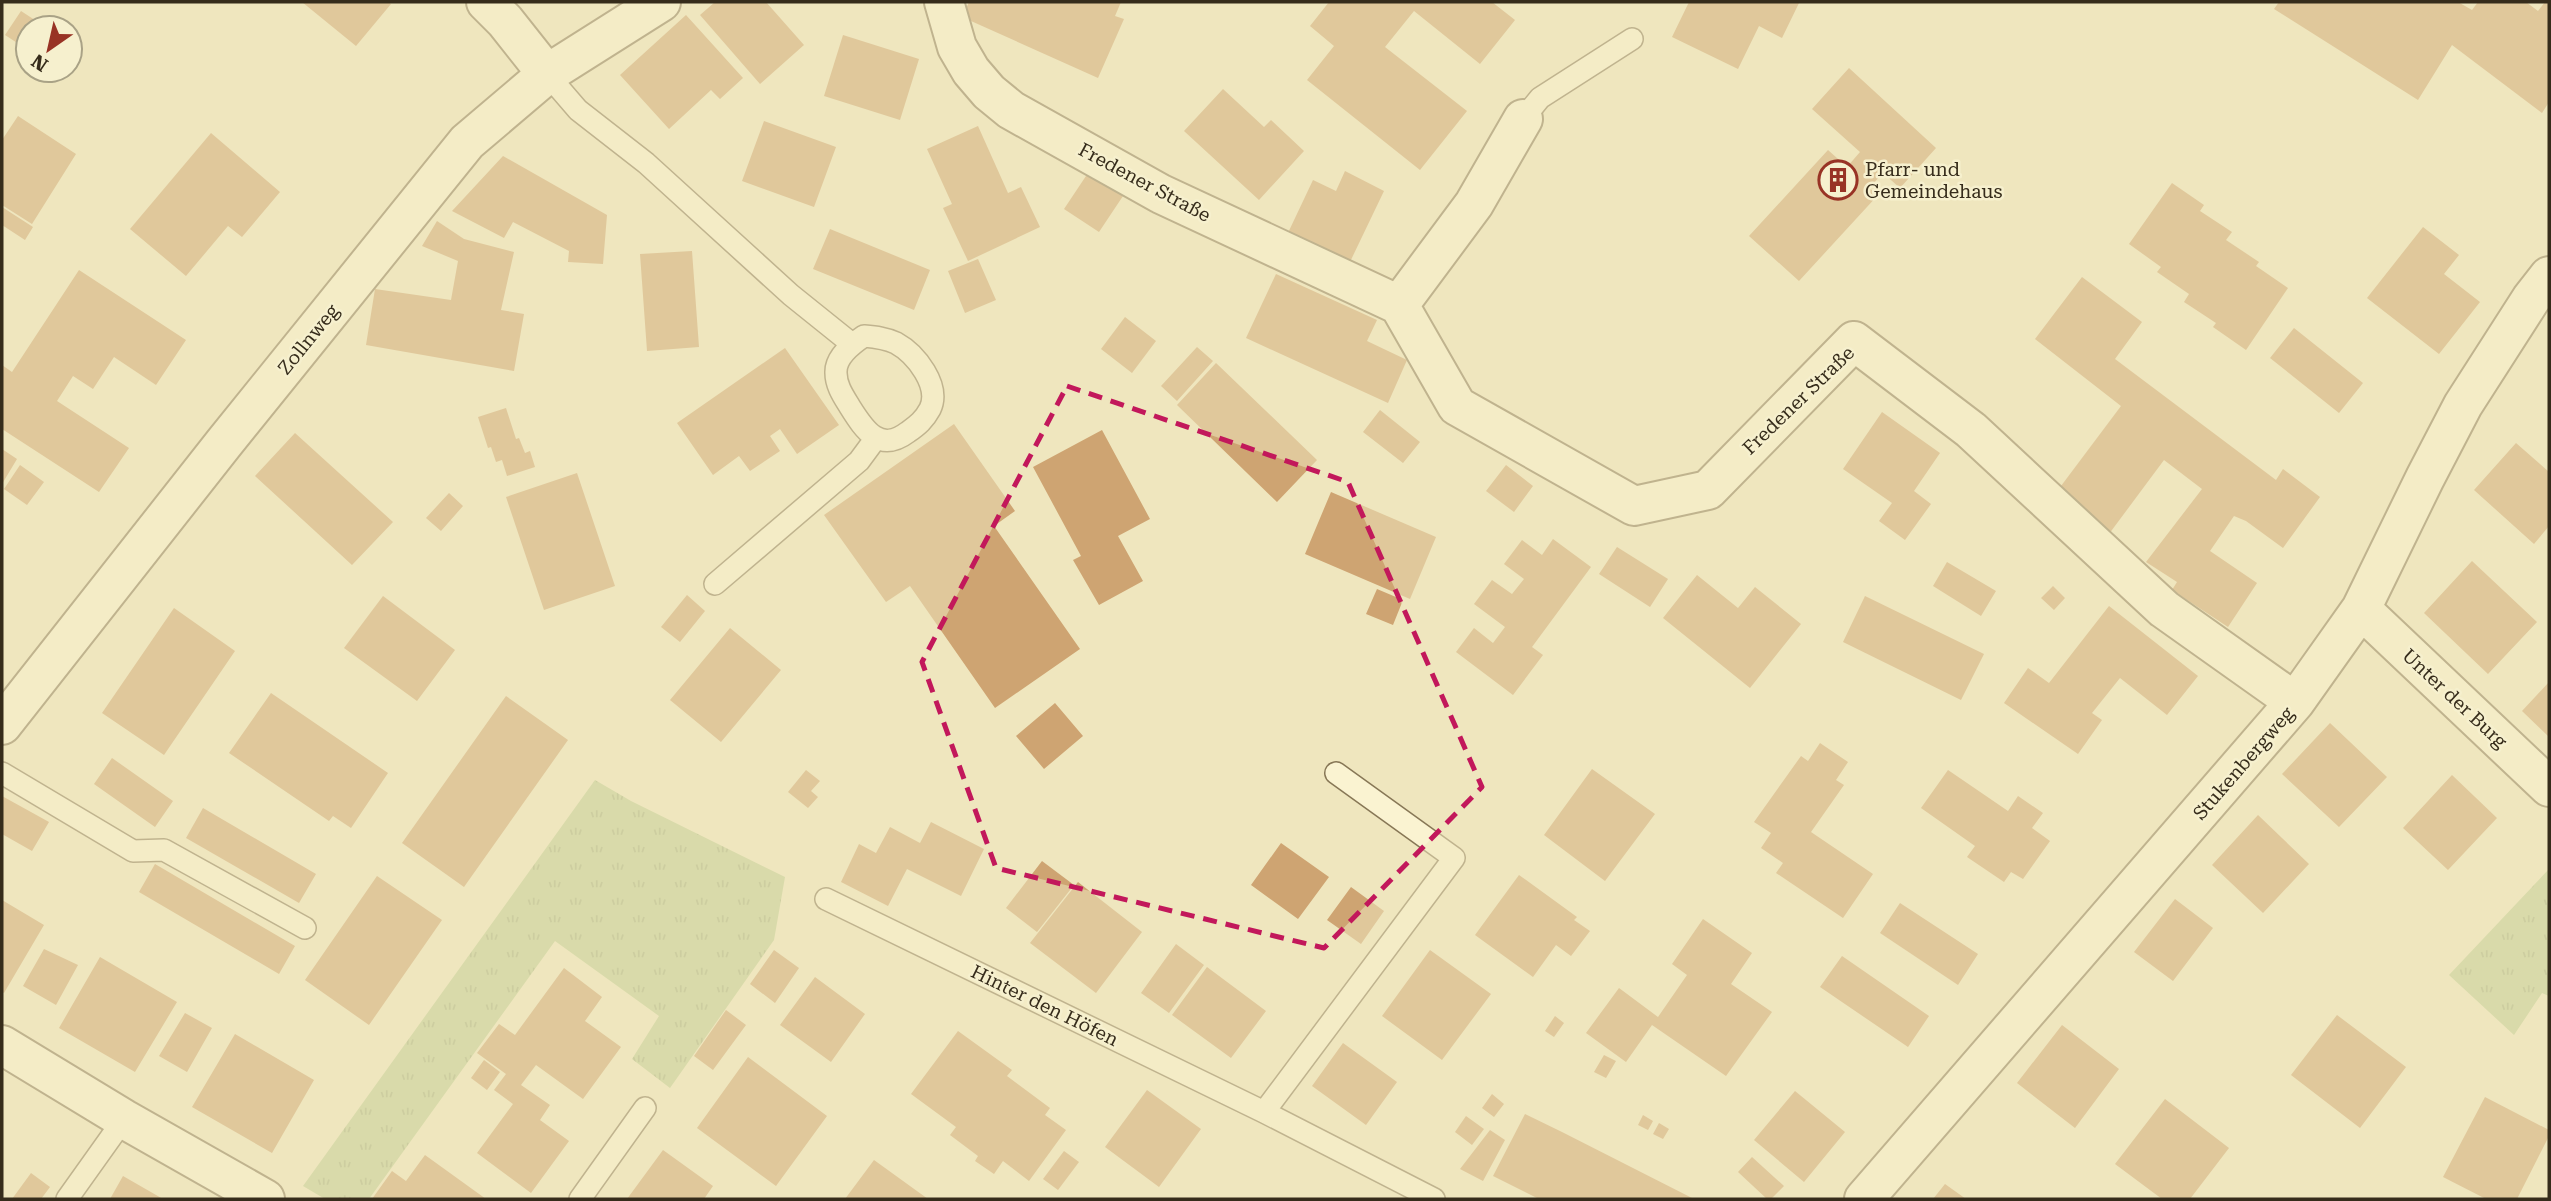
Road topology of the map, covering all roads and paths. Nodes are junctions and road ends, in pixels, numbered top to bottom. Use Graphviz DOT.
graph roads {
  1 [pos="486,2"];
  2 [pos="661,2"];
  3 [pos="944,2"];
  4 [pos="1632,39"];
  5 [pos="547,74"];
  6 [pos="1523,119"];
  7 [pos="2549,275"];
  8 [pos="1399,305"];
  9 [pos="852,344"];
  10 [pos="876,438"];
  11 [pos="715,584"];
  12 [pos="2361,609"];
  13 [pos="2295,702"];
  14 [pos="2,725"];
  15 [pos="2,773"];
  16 [pos="1336,773"];
  17 [pos="2549,787"];
  18 [pos="826,899"];
  19 [pos="305,928"];
  20 [pos="2,1045"];
  21 [pos="645,1108"];
  22 [pos="1264,1112"];
  23 [pos="124,1119"];
  24 [pos="67,1199"];
  25 [pos="265,1199"];
  26 [pos="580,1199"];
  27 [pos="1434,1199"];
  28 [pos="1864,1199"];
  1 -- 5 [label="street"];
  2 -- 5 [label="street, Zollnweg"];
  3 -- 8 [label="street, Fredener Straße"];
  4 -- 6 [label="lane"];
  5 -- 9 [label="lane"];
  5 -- 14 [label="street, Zollnweg"];
  6 -- 8 [label="street"];
  7 -- 12 [label="street, Stukenbergweg"];
  8 -- 13 [label="street, Fredener Straße"];
  9 -- 10 [label="lane"];
  9 -- 10 [label="lane"];
  10 -- 11 [label="lane"];
  12 -- 13 [label="street, Stukenbergweg"];
  12 -- 17 [label="street, Unter der Burg"];
  13 -- 28 [label="street, Stukenbergweg"];
  15 -- 19 [label="lane"];
  16 -- 22 [label="lane"];
  18 -- 22 [label="lane, Hinter den Höfen"];
  20 -- 23 [label="street"];
  21 -- 26 [label="lane"];
  22 -- 27 [label="lane, Hinter den Höfen"];
  23 -- 24 [label="lane"];
  23 -- 25 [label="street"];
}
